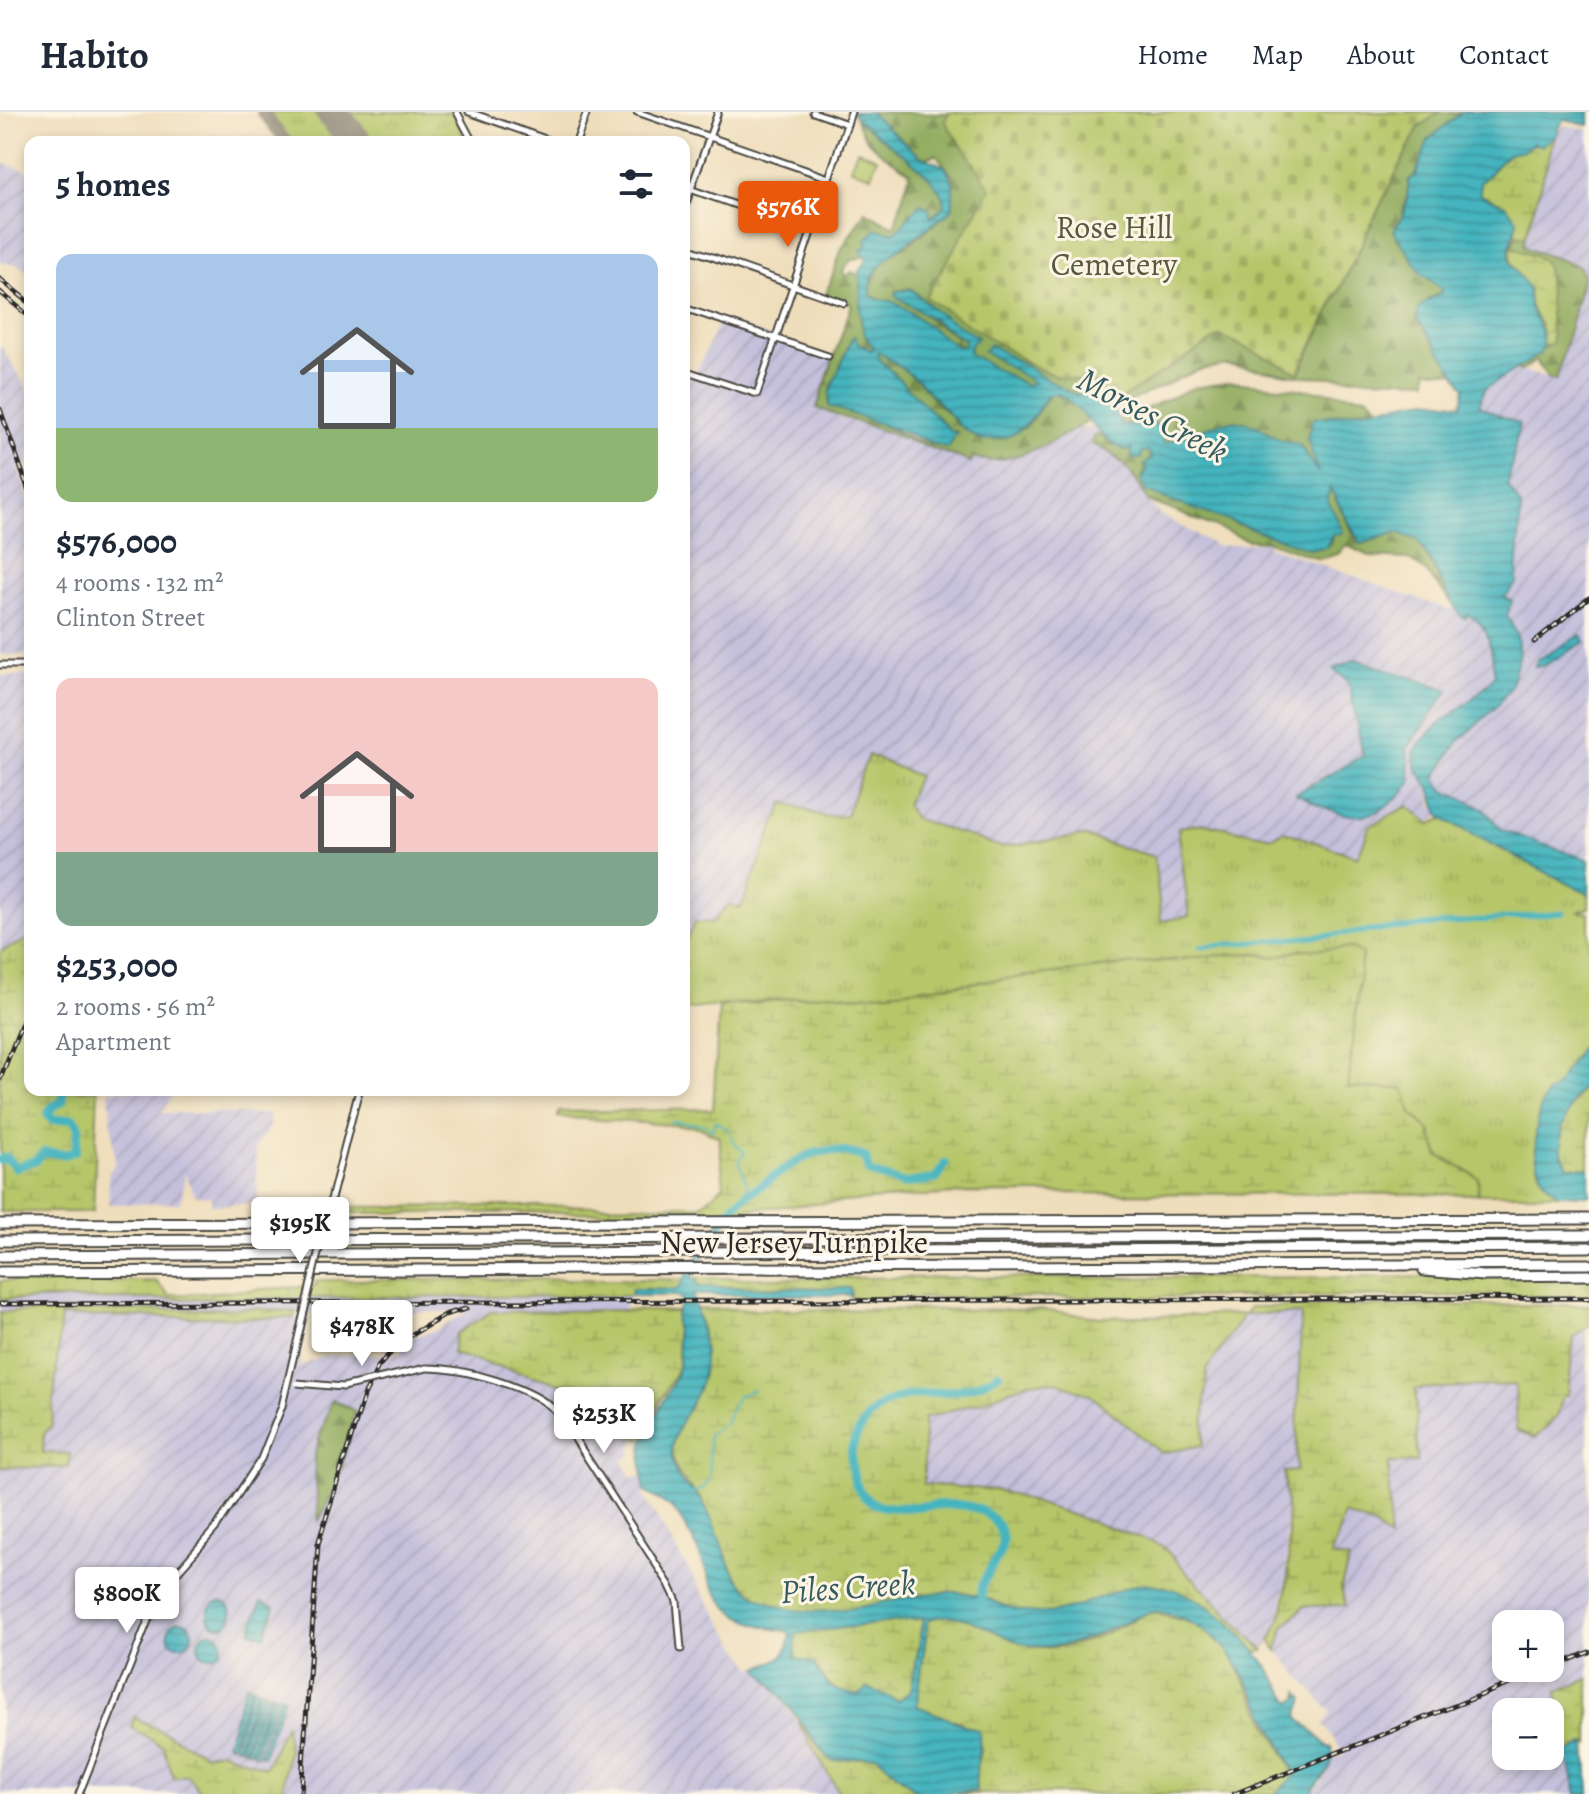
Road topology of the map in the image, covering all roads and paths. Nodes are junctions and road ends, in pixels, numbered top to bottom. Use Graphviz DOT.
graph roads {
  1 [pos="457,112"];
  2 [pos="469,112"];
  3 [pos="587,112"];
  4 [pos="637,112"];
  5 [pos="718,112"];
  6 [pos="813,112"];
  7 [pos="851,113"];
  8 [pos="847,124"];
  9 [pos="470,136"];
  10 [pos="537,136"];
  11 [pos="578,136"];
  12 [pos="709,137"];
  13 [pos="829,178"];
  14 [pos="690,181"];
  15 [pos="690,189"];
  16 [pos="810,231"];
  17 [pos="690,249"];
  18 [pos="791,284"];
  19 [pos="844,303"];
  20 [pos="690,310"];
  21 [pos="773,337"];
  22 [pos="828,356"];
  23 [pos="690,372"];
  24 [pos="0,665"];
  25 [pos="24,665"];
  26 [pos="357,1096"];
  27 [pos="1589,1219"];
  28 [pos="0,1224"];
  29 [pos="1589,1235"];
  30 [pos="0,1241"];
  31 [pos="1589,1247"];
  32 [pos="0,1256"];
  33 [pos="1589,1264"];
  34 [pos="1409,1268"];
  35 [pos="0,1272"];
  36 [pos="1589,1275"];
  37 [pos="287,1381"];
  38 [pos="681,1649"];
  39 [pos="79,1794"];
  1 -- 9 [label="street"];
  2 -- 10 [label="street"];
  3 -- 11 [label="street"];
  4 -- 12 [label="street"];
  5 -- 12 [label="street"];
  6 -- 8 [label="street"];
  7 -- 8 [label="street"];
  8 -- 13 [label="street"];
  12 -- 13 [label="street"];
  12 -- 14 [label="street"];
  13 -- 16 [label="street"];
  15 -- 16 [label="street"];
  16 -- 18 [label="street"];
  17 -- 18 [label="street"];
  18 -- 19 [label="street"];
  18 -- 21 [label="street"];
  20 -- 21 [label="street"];
  21 -- 22 [label="street"];
  21 -- 23 [label="street"];
  24 -- 25 [label="street"];
  26 -- 37 [label="street, bridge"];
  27 -- 28 [label="highway, New Jersey Turnpike"];
  29 -- 30 [label="highway, New Jersey Turnpike"];
  31 -- 32 [label="highway, New Jersey Turnpike"];
  33 -- 34 [label="highway, New Jersey Turnpike"];
  34 -- 35 [label="highway, New Jersey Turnpike"];
  34 -- 36 [label="highway"];
  37 -- 38 [label="street, bridge"];
  37 -- 39 [label="street"];
}
